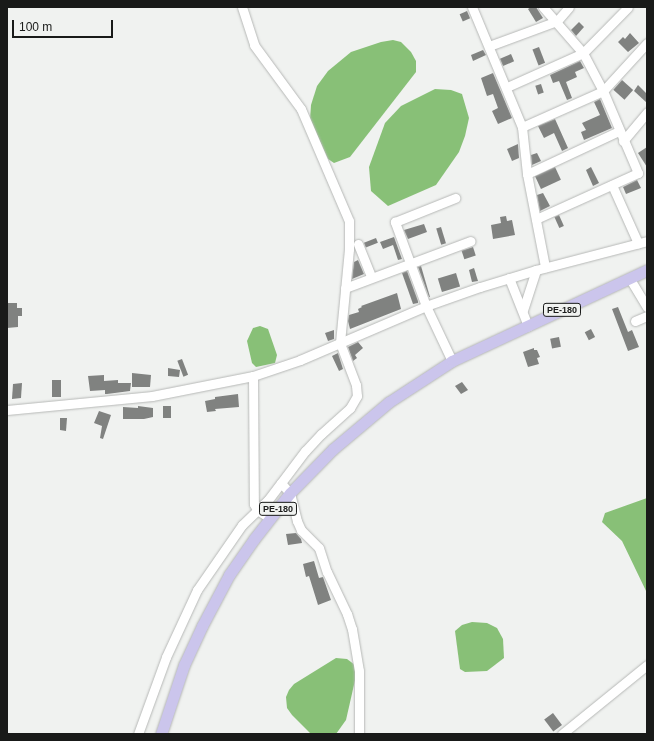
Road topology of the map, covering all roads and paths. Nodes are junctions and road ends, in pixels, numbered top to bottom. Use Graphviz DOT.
graph roads {
  1 [pos="242,7"];
  2 [pos="472,7"];
  3 [pos="543,7"];
  4 [pos="569,7"];
  5 [pos="628,7"];
  6 [pos="556,20"];
  7 [pos="647,43"];
  8 [pos="489,46"];
  9 [pos="583,53"];
  10 [pos="507,87"];
  11 [pos="603,91"];
  12 [pos="647,112"];
  13 [pos="522,126"];
  14 [pos="619,131"];
  15 [pos="623,141"];
  16 [pos="527,174"];
  17 [pos="612,185"];
  18 [pos="455,198"];
  19 [pos="536,219"];
  20 [pos="471,241"];
  21 [pos="647,241"];
  22 [pos="638,243"];
  23 [pos="358,244"];
  24 [pos="410,263"];
  25 [pos="545,267"];
  26 [pos="536,270"];
  27 [pos="647,270"];
  28 [pos="371,277"];
  29 [pos="509,278"];
  30 [pos="630,279"];
  31 [pos="345,288"];
  32 [pos="426,306"];
  33 [pos="647,307"];
  34 [pos="523,310"];
  35 [pos="647,316"];
  36 [pos="635,321"];
  37 [pos="528,326"];
  38 [pos="340,343"];
  39 [pos="452,361"];
  40 [pos="253,376"];
  41 [pos="7,410"];
  42 [pos="281,483"];
  43 [pos="290,493"];
  44 [pos="257,510"];
  45 [pos="270,518"];
  46 [pos="647,664"];
  47 [pos="138,734"];
  48 [pos="161,734"];
  49 [pos="359,734"];
  50 [pos="562,734"];
  1 -- 31 [label="street"];
  2 -- 8 [label="street"];
  3 -- 6 [label="street"];
  4 -- 6 [label="street"];
  5 -- 9 [label="street"];
  6 -- 8 [label="street"];
  6 -- 9 [label="street"];
  7 -- 11 [label="street"];
  8 -- 10 [label="street"];
  9 -- 10 [label="street"];
  9 -- 11 [label="street"];
  10 -- 13 [label="street"];
  11 -- 13 [label="street"];
  11 -- 14 [label="street"];
  12 -- 15 [label="street"];
  13 -- 16 [label="street"];
  14 -- 15 [label="street"];
  14 -- 16 [label="street"];
  15 -- 17 [label="street"];
  16 -- 19 [label="street"];
  17 -- 19 [label="street"];
  17 -- 22 [label="street"];
  18 -- 24 [label="street"];
  19 -- 25 [label="street"];
  20 -- 24 [label="street"];
  21 -- 22 [label="street"];
  22 -- 25 [label="street"];
  23 -- 28 [label="street"];
  24 -- 28 [label="street"];
  24 -- 32 [label="street"];
  25 -- 26 [label="street"];
  26 -- 29 [label="street"];
  26 -- 34 [label="street"];
  27 -- 30 [label="main road, PE-180"];
  28 -- 31 [label="street"];
  29 -- 32 [label="street"];
  29 -- 34 [label="street"];
  30 -- 33 [label="street"];
  30 -- 37 [label="main road, PE-180"];
  31 -- 38 [label="street"];
  32 -- 38 [label="street"];
  32 -- 39 [label="street"];
  34 -- 37 [label="street"];
  35 -- 36 [label="street"];
  37 -- 39 [label="main road, PE-180"];
  38 -- 40 [label="street"];
  38 -- 42 [label="street"];
  39 -- 43 [label="main road, PE-180"];
  40 -- 41 [label="street"];
  40 -- 44 [label="street"];
  42 -- 43 [label="street"];
  42 -- 44 [label="street"];
  43 -- 45 [label="main road, PE-180"];
  43 -- 49 [label="street"];
  44 -- 45 [label="street"];
  44 -- 47 [label="street"];
  45 -- 48 [label="main road, PE-180"];
  46 -- 50 [label="street"];
}
